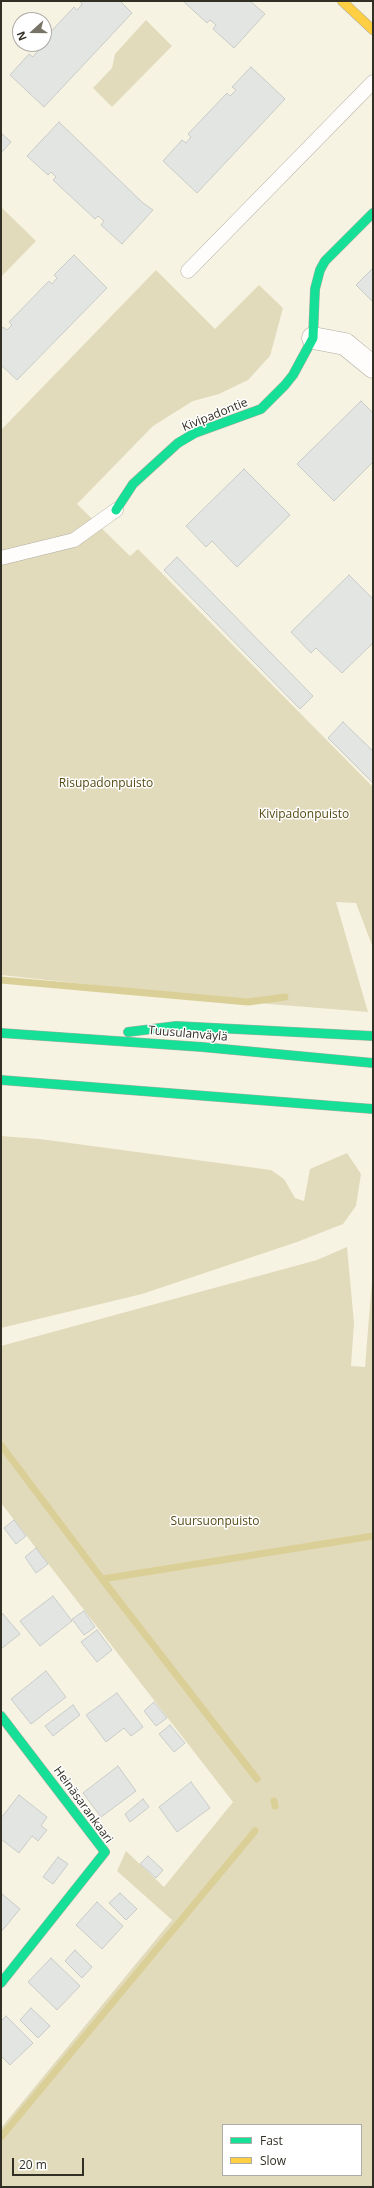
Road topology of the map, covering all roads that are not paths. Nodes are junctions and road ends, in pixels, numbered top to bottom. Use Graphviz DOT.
graph roads {
  1 [pos="342,1"];
  2 [pos="373,30"];
  3 [pos="373,82"];
  4 [pos="373,213"];
  5 [pos="188,272"];
  6 [pos="313,338"];
  7 [pos="373,367"];
  8 [pos="116,510"];
  9 [pos="1,558"];
  10 [pos="1,1033"];
  11 [pos="373,1036"];
  12 [pos="86,1038"];
  13 [pos="373,1063"];
  14 [pos="1,1080"];
  15 [pos="373,1109"];
  16 [pos="1,1716"];
  17 [pos="1,1983"];
  1 -- 2 [label="main road"];
  3 -- 5 [label="lane"];
  4 -- 6 [label="main road, Kivipadontie"];
  6 -- 7 [label="street"];
  6 -- 8 [label="main road, Kivipadontie"];
  8 -- 9 [label="lane"];
  10 -- 12 [label="main road, Tuusulanväylä"];
  11 -- 12 [label="main road"];
  12 -- 13 [label="main road, Tuusulanväylä"];
  14 -- 15 [label="main road"];
  16 -- 17 [label="main road, Heinäsarankaari"];
}
